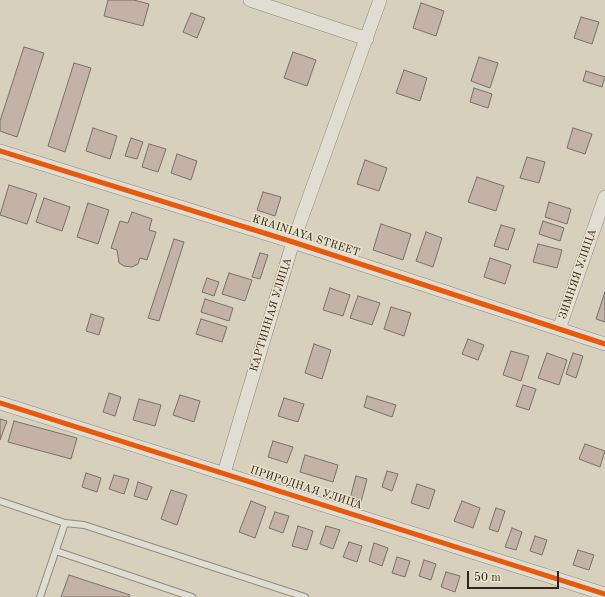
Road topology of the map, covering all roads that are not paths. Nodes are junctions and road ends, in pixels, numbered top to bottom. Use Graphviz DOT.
graph roads {
  1 [pos="250,0"];
  2 [pos="380,0"];
  3 [pos="367,38"];
  4 [pos="0,151"];
  5 [pos="605,197"];
  6 [pos="293,242"];
  7 [pos="559,329"];
  8 [pos="605,344"];
  9 [pos="0,403"];
  10 [pos="224,473"];
  11 [pos="0,501"];
  12 [pos="65,524"];
  13 [pos="56,551"];
  14 [pos="605,594"];
  15 [pos="40,597"];
  16 [pos="192,597"];
  17 [pos="305,597"];
  1 -- 3 [label="street"];
  2 -- 3 [label="street, КАРТИННАЯ УЛИЦА"];
  3 -- 6 [label="street, КАРТИННАЯ УЛИЦА"];
  4 -- 6 [label="street, KRAINIAYA STREET"];
  5 -- 7 [label="street, ЗИМНЯЯ УЛИЦА"];
  6 -- 7 [label="street, KRAINIAYA STREET"];
  6 -- 10 [label="street, КАРТИННАЯ УЛИЦА"];
  7 -- 8 [label="street, KRAINIAYA STREET"];
  9 -- 10 [label="street, ПРИРОДНАЯ УЛИЦА"];
  10 -- 14 [label="street, ПРИРОДНАЯ УЛИЦА"];
  11 -- 12 [label="lane"];
  12 -- 13 [label="lane"];
  12 -- 17 [label="lane"];
  13 -- 15 [label="lane"];
  13 -- 16 [label="lane"];
}
